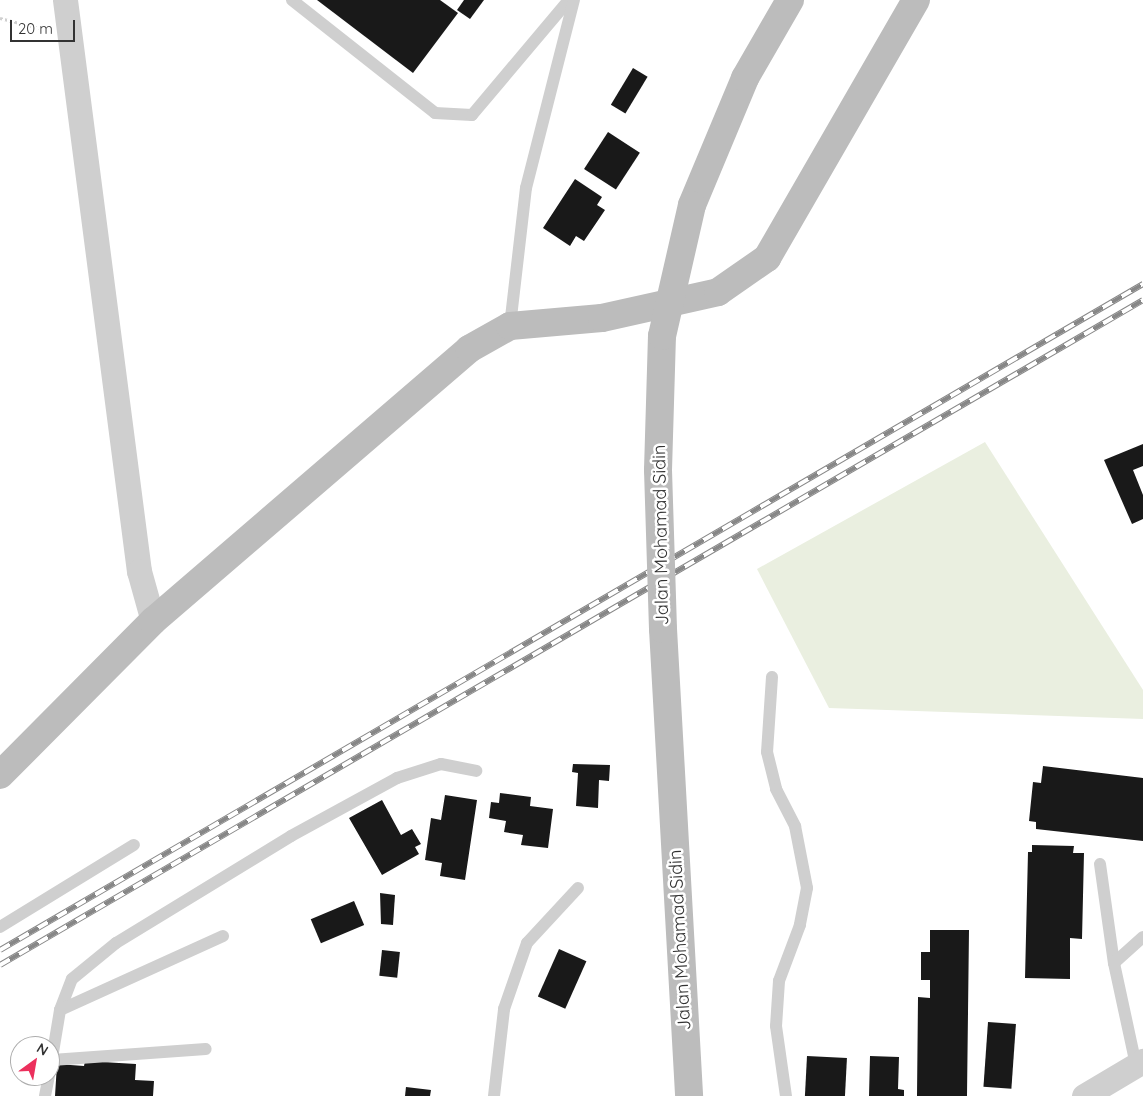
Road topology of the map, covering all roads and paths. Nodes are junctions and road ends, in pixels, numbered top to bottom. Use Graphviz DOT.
graph roads {
  1 [pos="65,0"];
  2 [pos="292,0"];
  3 [pos="569,0"];
  4 [pos="574,0"];
  5 [pos="790,0"];
  6 [pos="916,0"];
  7 [pos="0,18"];
  8 [pos="68,30"];
  9 [pos="510,326"];
  10 [pos="153,621"];
  11 [pos="772,677"];
  12 [pos="476,771"];
  13 [pos="0,775"];
  14 [pos="134,845"];
  15 [pos="1100,864"];
  16 [pos="578,888"];
  17 [pos="0,927"];
  18 [pos="223,936"];
  19 [pos="1143,937"];
  20 [pos="1114,963"];
  21 [pos="60,1010"];
  22 [pos="56,1036"];
  23 [pos="206,1049"];
  24 [pos="1139,1063"];
  25 [pos="60,1064"];
  26 [pos="494,1096"];
  27 [pos="689,1096"];
  28 [pos="786,1096"];
  29 [pos="1084,1096"];
  1 -- 8 [label="street"];
  2 -- 3 [label="lane"];
  4 -- 9 [label="lane"];
  5 -- 27 [label="street, Jalan Mohamad Sidin, bridge"];
  6 -- 9 [label="street"];
  7 -- 8 [label="path"];
  8 -- 10 [label="street"];
  9 -- 10 [label="street"];
  10 -- 13 [label="street"];
  11 -- 28 [label="lane"];
  12 -- 21 [label="lane"];
  14 -- 17 [label="lane"];
  15 -- 20 [label="lane"];
  16 -- 26 [label="lane"];
  18 -- 21 [label="lane"];
  19 -- 20 [label="lane"];
  20 -- 24 [label="lane"];
  21 -- 22 [label="lane"];
  23 -- 25 [label="lane"];
  24 -- 29 [label="street"];
}
